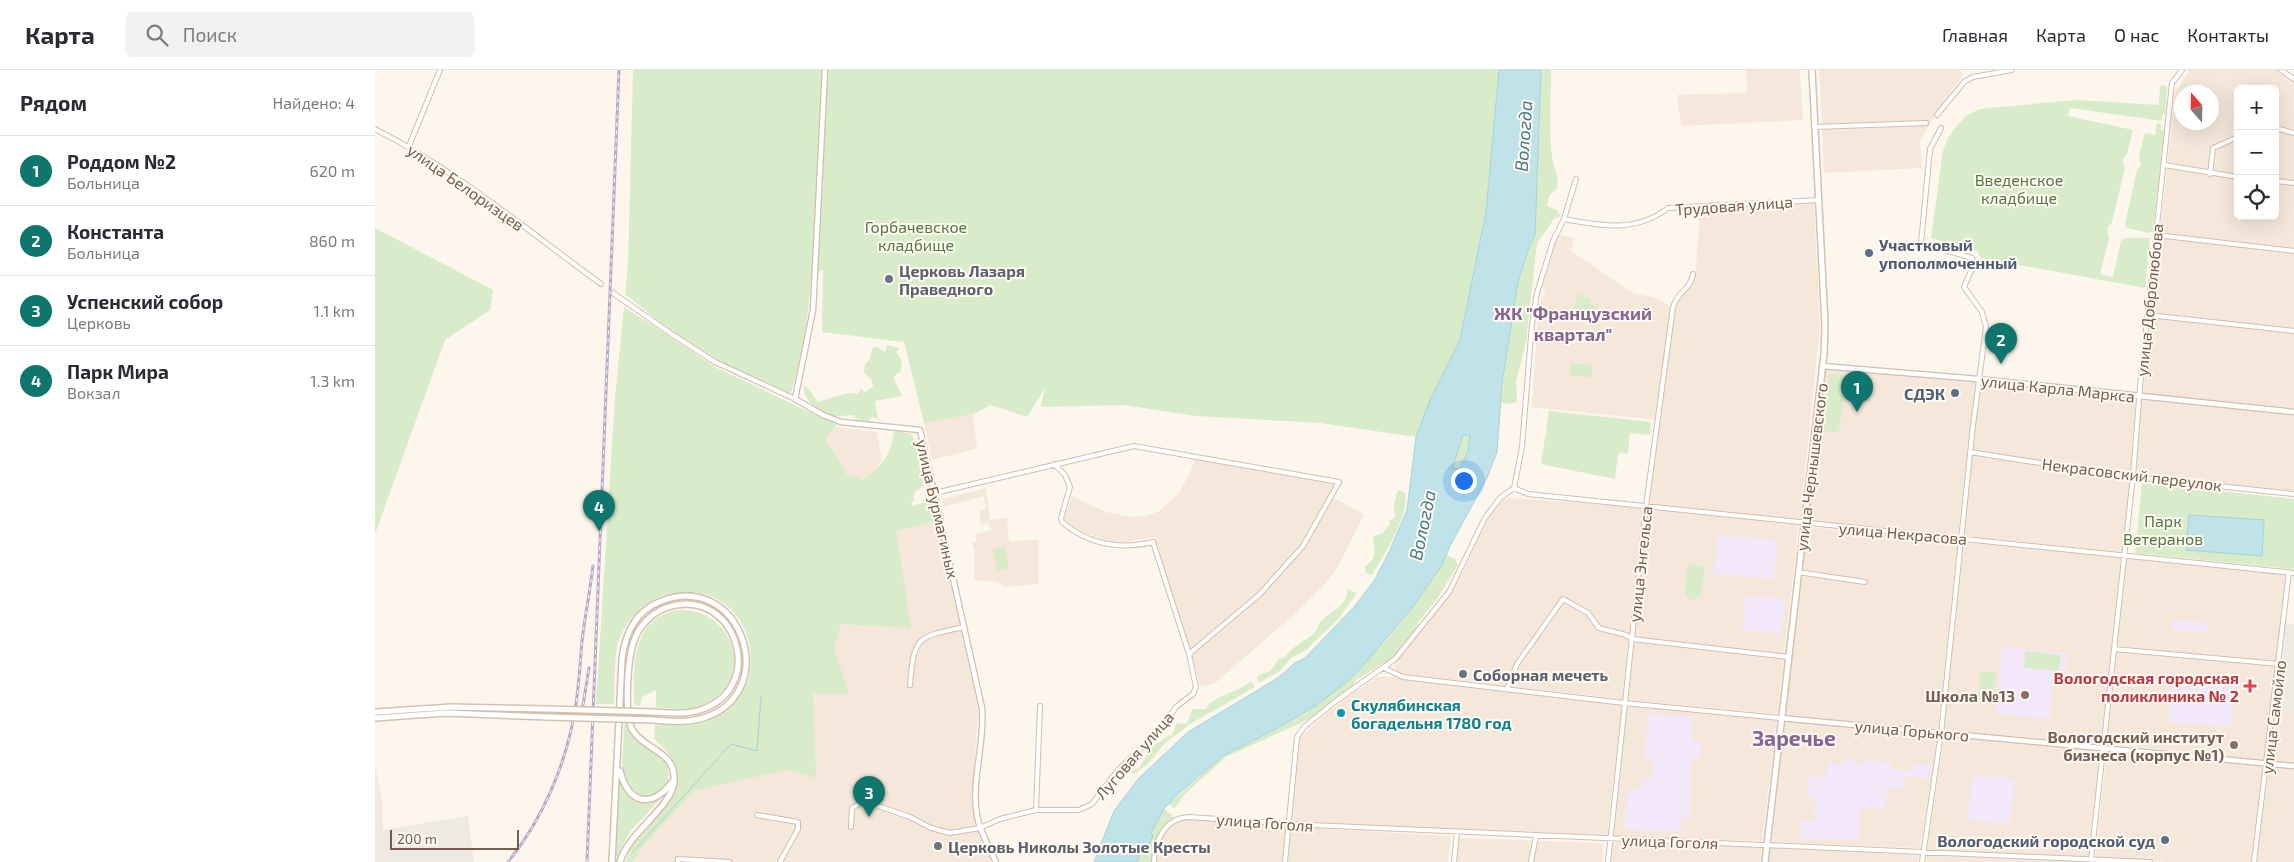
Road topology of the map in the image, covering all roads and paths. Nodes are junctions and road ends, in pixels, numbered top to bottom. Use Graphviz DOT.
graph roads {
  1 [pos="440,70"];
  2 [pos="825,70"];
  3 [pos="1812,70"];
  4 [pos="2012,70"];
  5 [pos="2171,70"];
  6 [pos="2182,70"];
  7 [pos="2281,70"];
  8 [pos="2175,76"];
  9 [pos="2294,79"];
  10 [pos="1937,115"];
  11 [pos="1926,123"];
  12 [pos="1814,127"];
  13 [pos="1941,128"];
  14 [pos="375,129"];
  15 [pos="2279,129"];
  16 [pos="2294,133"];
  17 [pos="2234,139"];
  18 [pos="409,146"];
  19 [pos="2164,166"];
  20 [pos="2210,174"];
  21 [pos="2234,177"];
  22 [pos="1576,179"];
  23 [pos="2279,181"];
  24 [pos="2294,183"];
  25 [pos="1819,200"];
  26 [pos="1564,219"];
  27 [pos="2156,236"];
  28 [pos="2294,250"];
  29 [pos="1693,274"];
  30 [pos="601,284"];
  31 [pos="613,292"];
  32 [pos="2148,315"];
  33 [pos="2294,331"];
  34 [pos="1823,366"];
  35 [pos="1978,379"];
  36 [pos="2139,396"];
  37 [pos="795,399"];
  38 [pos="2294,412"];
  39 [pos="1970,452"];
  40 [pos="1055,464"];
  41 [pos="2133,476"];
  42 [pos="1514,488"];
  43 [pos="935,493"];
  44 [pos="2294,494"];
  45 [pos="1646,506"];
  46 [pos="1804,524"];
  47 [pos="1961,539"];
  48 [pos="2124,555"];
  49 [pos="1798,572"];
  50 [pos="2292,572"];
  51 [pos="1865,582"];
  52 [pos="964,627"];
  53 [pos="1631,639"];
  54 [pos="2114,649"];
  55 [pos="1189,654"];
  56 [pos="1789,657"];
  57 [pos="2279,664"];
  58 [pos="1384,668"];
  59 [pos="910,685"];
  60 [pos="1507,689"];
  61 [pos="1624,703"];
  62 [pos="465,706"];
  63 [pos="1040,706"];
  64 [pos="375,712"];
  65 [pos="470,714"];
  66 [pos="375,718"];
  67 [pos="1781,718"];
  68 [pos="1941,733"];
  69 [pos="2104,747"];
  70 [pos="2267,763"];
  71 [pos="618,766"];
  72 [pos="2294,766"];
  73 [pos="674,780"];
  74 [pos="1036,810"];
  75 [pos="757,815"];
  76 [pos="1288,824"];
  77 [pos="851,827"];
  78 [pos="980,828"];
  79 [pos="1457,832"];
  80 [pos="1536,836"];
  81 [pos="1610,839"];
  82 [pos="1766,845"];
  83 [pos="1924,853"];
  84 [pos="2091,861"];
  85 [pos="612,862"];
  86 [pos="620,862"];
  87 [pos="678,862"];
  88 [pos="729,862"];
  89 [pos="780,862"];
  90 [pos="996,862"];
  91 [pos="1154,862"];
  92 [pos="1285,862"];
  93 [pos="1454,862"];
  94 [pos="1531,862"];
  95 [pos="1608,862"];
  96 [pos="1765,862"];
  97 [pos="1922,862"];
  98 [pos="2150,862"];
  99 [pos="2254,862"];
  1 -- 18 [label="street"];
  2 -- 37 [label="street"];
  3 -- 12 [label="main road, улица Чернышевского"];
  4 -- 10 [label="street"];
  5 -- 8 [label="street"];
  6 -- 8 [label="street"];
  7 -- 9 [label="street"];
  8 -- 19 [label="street, улица Добролюбова"];
  11 -- 12 [label="street"];
  12 -- 25 [label="main road, улица Чернышевского"];
  13 -- 35 [label="street"];
  14 -- 18 [label="street, улица Белоризцев"];
  15 -- 16 [label="street"];
  17 -- 20 [label="street"];
  18 -- 30 [label="street, улица Белоризцев"];
  19 -- 20 [label="street"];
  19 -- 27 [label="street, улица Добролюбова"];
  20 -- 21 [label="street"];
  22 -- 26 [label="street"];
  23 -- 24 [label="street"];
  25 -- 26 [label="street, Трудовая улица"];
  25 -- 34 [label="main road, улица Чернышевского"];
  26 -- 42 [label="street"];
  27 -- 28 [label="street"];
  27 -- 32 [label="street, улица Добролюбова"];
  29 -- 45 [label="street, улица Энгельса"];
  31 -- 37 [label="street"];
  32 -- 33 [label="street"];
  32 -- 36 [label="street, улица Добролюбова"];
  34 -- 35 [label="street, улица Карла Маркса"];
  34 -- 46 [label="main road, улица Чернышевского"];
  35 -- 36 [label="street, улица Карла Маркса"];
  35 -- 39 [label="street"];
  36 -- 38 [label="street, улица Карла Маркса"];
  36 -- 41 [label="street, улица Добролюбова"];
  37 -- 43 [label="street, улица Бурмагиных"];
  39 -- 41 [label="street, Некрасовский переулок"];
  39 -- 47 [label="street"];
  40 -- 43 [label="street"];
  40 -- 55 [label="street"];
  40 -- 55 [label="street"];
  41 -- 44 [label="street, Некрасовский переулок"];
  41 -- 48 [label="street, улица Добролюбова"];
  42 -- 45 [label="street, улица Некрасова"];
  42 -- 58 [label="street"];
  43 -- 52 [label="street, улица Бурмагиных"];
  45 -- 46 [label="street, улица Некрасова"];
  45 -- 53 [label="street, улица Энгельса"];
  46 -- 47 [label="street, улица Некрасова"];
  46 -- 49 [label="main road, улица Чернышевского"];
  47 -- 48 [label="street, улица Некрасова"];
  47 -- 68 [label="street"];
  48 -- 50 [label="street, улица Некрасова"];
  48 -- 54 [label="street, улица Добролюбова"];
  49 -- 51 [label="street"];
  49 -- 56 [label="main road, улица Чернышевского"];
  50 -- 57 [label="street, улица Самойло"];
  52 -- 59 [label="street"];
  52 -- 78 [label="street, улица Бурмагиных"];
  53 -- 56 [label="street"];
  53 -- 60 [label="street"];
  53 -- 61 [label="street, улица Энгельса"];
  54 -- 57 [label="street"];
  54 -- 69 [label="street, улица Добролюбова"];
  55 -- 74 [label="street, Луговая улица"];
  56 -- 67 [label="main road, улица Чернышевского"];
  57 -- 70 [label="street, улица Самойло"];
  58 -- 60 [label="street, улица Горького"];
  58 -- 76 [label="street"];
  60 -- 61 [label="street, улица Горького"];
  61 -- 67 [label="street, улица Горького"];
  61 -- 81 [label="street, улица Энгельса"];
  62 -- 64 [label="main road"];
  62 -- 65 [label="main road"];
  62 -- 73 [label="main road, bridge"];
  63 -- 74 [label="street"];
  65 -- 66 [label="main road"];
  65 -- 71 [label="main road, bridge"];
  67 -- 68 [label="street, улица Горького"];
  67 -- 82 [label="main road, улица Чернышевского"];
  68 -- 69 [label="street, улица Горького"];
  68 -- 83 [label="street"];
  69 -- 70 [label="street, улица Горького"];
  69 -- 84 [label="street, улица Добролюбова"];
  70 -- 72 [label="street, улица Горького"];
  70 -- 99 [label="street, улица Самойло"];
  71 -- 73 [label="main road"];
  71 -- 85 [label="main road"];
  73 -- 86 [label="main road"];
  74 -- 78 [label="street, Луговая улица"];
  75 -- 89 [label="street"];
  76 -- 79 [label="street, улица Гоголя"];
  76 -- 91 [label="street, улица Гоголя"];
  76 -- 92 [label="street"];
  77 -- 78 [label="street, Луговая улица"];
  78 -- 90 [label="street, улица Бурмагиных"];
  79 -- 80 [label="street, улица Гоголя"];
  79 -- 93 [label="street"];
  80 -- 81 [label="street, улица Гоголя"];
  80 -- 94 [label="street"];
  81 -- 82 [label="street, улица Гоголя"];
  81 -- 95 [label="street, улица Энгельса"];
  82 -- 83 [label="street, улица Гоголя"];
  82 -- 96 [label="main road, улица Чернышевского"];
  83 -- 84 [label="street, улица Гоголя"];
  83 -- 97 [label="street"];
  84 -- 98 [label="street, улица Гоголя"];
  87 -- 88 [label="street"];
}
